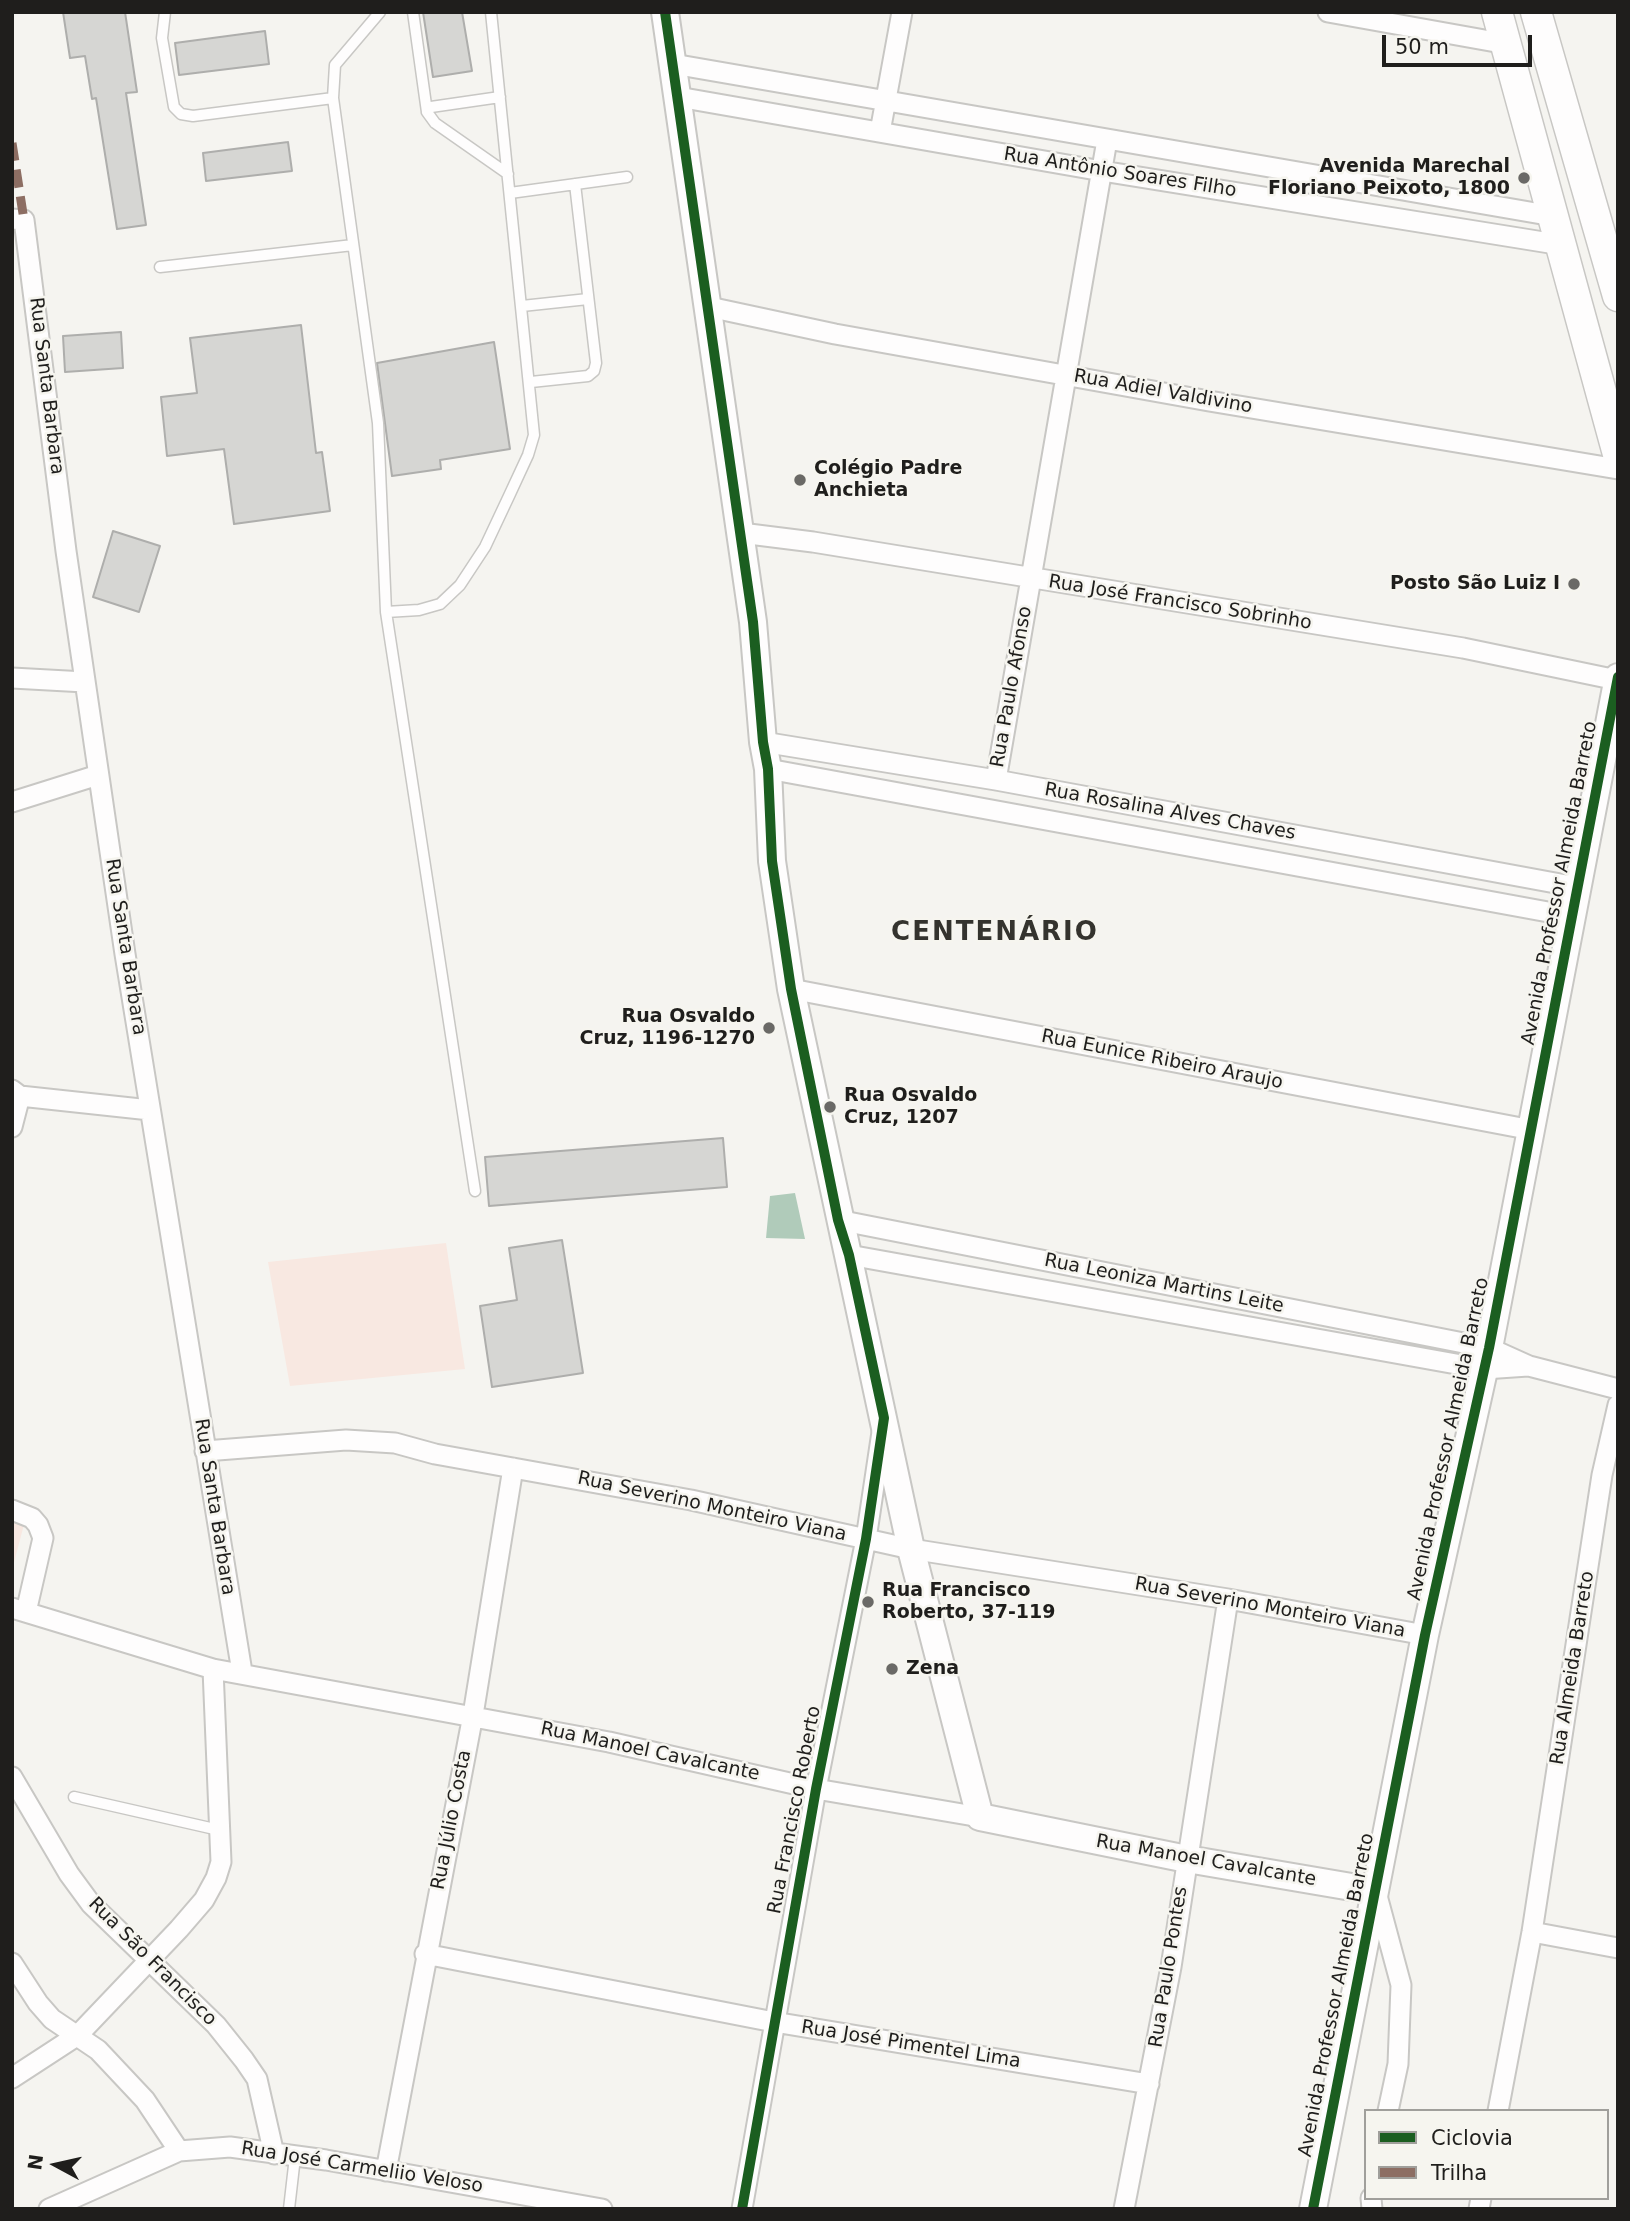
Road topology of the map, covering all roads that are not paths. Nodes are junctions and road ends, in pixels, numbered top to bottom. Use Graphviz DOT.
graph roads {
  1 [pos="165,12"];
  2 [pos="380,12"];
  3 [pos="413,12"];
  4 [pos="491,12"];
  5 [pos="665,12"];
  6 [pos="902,12"];
  7 [pos="1328,12"];
  8 [pos="1497,12"];
  9 [pos="1536,12"];
  10 [pos="1507,44"];
  11 [pos="673,64"];
  12 [pos="333,97"];
  13 [pos="500,97"];
  14 [pos="678,97"];
  15 [pos="885,100"];
  16 [pos="427,112"];
  17 [pos="880,132"];
  18 [pos="1107,140"];
  19 [pos="1102,171"];
  20 [pos="508,174"];
  21 [pos="627,177"];
  22 [pos="575,184"];
  23 [pos="510,193"];
  24 [pos="1553,216"];
  25 [pos="18,220"];
  26 [pos="353,245"];
  27 [pos="1562,245"];
  28 [pos="160,267"];
  29 [pos="1618,296"];
  30 [pos="588,299"];
  31 [pos="522,306"];
  32 [pos="709,307"];
  33 [pos="1066,375"];
  34 [pos="531,382"];
  35 [pos="1618,454"];
  36 [pos="1618,469"];
  37 [pos="741,533"];
  38 [pos="1031,578"];
  39 [pos="386,612"];
  40 [pos="12,678"];
  41 [pos="1617,678"];
  42 [pos="85,682"];
  43 [pos="762,742"];
  44 [pos="768,769"];
  45 [pos="98,775"];
  46 [pos="996,780"];
  47 [pos="12,802"];
  48 [pos="1577,887"];
  49 [pos="1570,916"];
  50 [pos="792,989"];
  51 [pos="16,1093"];
  52 [pos="150,1110"];
  53 [pos="12,1128"];
  54 [pos="1532,1130"];
  55 [pos="475,1191"];
  56 [pos="838,1220"];
  57 [pos="849,1255"];
  58 [pos="1487,1358"];
  59 [pos="1618,1389"];
  60 [pos="1618,1405"];
  61 [pos="884,1418"];
  62 [pos="205,1451"];
  63 [pos="513,1468"];
  64 [pos="12,1510"];
  65 [pos="866,1539"];
  66 [pos="911,1549"];
  67 [pos="1228,1599"];
  68 [pos="19,1610"];
  69 [pos="1425,1635"];
  70 [pos="213,1669"];
  71 [pos="242,1672"];
  72 [pos="473,1715"];
  73 [pos="12,1777"];
  74 [pos="816,1789"];
  75 [pos="74,1797"];
  76 [pos="980,1817"];
  77 [pos="219,1830"];
  78 [pos="1187,1859"];
  79 [pos="1375,1891"];
  80 [pos="1532,1932"];
  81 [pos="1618,1948"];
  82 [pos="425,1954"];
  83 [pos="12,1963"];
  84 [pos="148,1963"];
  85 [pos="774,2022"];
  86 [pos="78,2035"];
  87 [pos="12,2078"];
  88 [pos="1149,2084"];
  89 [pos="1388,2109"];
  90 [pos="1498,2109"];
  91 [pos="179,2151"];
  92 [pos="274,2154"];
  93 [pos="295,2157"];
  94 [pos="386,2171"];
  95 [pos="49,2209"];
  96 [pos="289,2209"];
  97 [pos="602,2209"];
  98 [pos="742,2209"];
  99 [pos="1124,2209"];
  100 [pos="1313,2209"];
  1 -- 12 [label="lane"];
  2 -- 12 [label="lane"];
  3 -- 16 [label="lane"];
  4 -- 13 [label="lane"];
  5 -- 11 [label="street"];
  6 -- 15 [label="street"];
  7 -- 10 [label="street"];
  8 -- 10 [label="main road"];
  9 -- 29 [label="main road"];
  10 -- 24 [label="main road"];
  11 -- 14 [label="street"];
  11 -- 15 [label="street, Rua Antônio Soares Filho"];
  12 -- 26 [label="lane"];
  13 -- 16 [label="lane"];
  13 -- 20 [label="lane"];
  14 -- 17 [label="street, Rua Antônio Soares Filho"];
  14 -- 32 [label="street"];
  15 -- 17 [label="street"];
  15 -- 18 [label="street, Rua Antônio Soares Filho"];
  16 -- 20 [label="lane"];
  17 -- 19 [label="street, Rua Antônio Soares Filho"];
  18 -- 19 [label="street, Rua Paulo Afonso"];
  18 -- 24 [label="street, Rua Antônio Soares Filho"];
  19 -- 27 [label="street, Rua Antônio Soares Filho"];
  19 -- 33 [label="street, Rua Paulo Afonso"];
  20 -- 23 [label="lane"];
  21 -- 22 [label="lane"];
  22 -- 23 [label="lane"];
  22 -- 30 [label="lane"];
  23 -- 31 [label="lane"];
  24 -- 27 [label="main road"];
  25 -- 42 [label="street, Rua Santa Barbara"];
  26 -- 28 [label="lane"];
  26 -- 39 [label="lane"];
  27 -- 35 [label="main road"];
  30 -- 31 [label="lane"];
  30 -- 34 [label="lane"];
  31 -- 34 [label="lane"];
  32 -- 33 [label="street, Rua Adiel Valdivino"];
  32 -- 37 [label="street"];
  33 -- 36 [label="street, Rua Adiel Valdivino"];
  33 -- 38 [label="street, Rua Paulo Afonso"];
  34 -- 39 [label="lane"];
  37 -- 38 [label="street, Rua José Francisco Sobrinho"];
  37 -- 43 [label="street"];
  38 -- 41 [label="street, Rua José Francisco Sobrinho"];
  38 -- 46 [label="street, Rua Paulo Afonso"];
  39 -- 55 [label="lane"];
  40 -- 42 [label="street"];
  41 -- 48 [label="street, Avenida Professor Almeida Barreto"];
  42 -- 45 [label="street, Rua Santa Barbara"];
  43 -- 44 [label="street"];
  43 -- 46 [label="street, Rua Rosalina Alves Chaves"];
  44 -- 49 [label="street, Rua Rosalina Alves Chaves"];
  44 -- 50 [label="street"];
  45 -- 47 [label="street"];
  45 -- 52 [label="street, Rua Santa Barbara"];
  46 -- 48 [label="street, Rua Rosalina Alves Chaves"];
  48 -- 49 [label="street, Avenida Professor Almeida Barreto"];
  49 -- 54 [label="street, Avenida Professor Almeida Barreto"];
  50 -- 54 [label="street, Rua Eunice Ribeiro Araujo"];
  50 -- 56 [label="street"];
  51 -- 52 [label="street"];
  51 -- 53 [label="street"];
  52 -- 62 [label="street, Rua Santa Barbara"];
  54 -- 58 [label="street, Avenida Professor Almeida Barreto"];
  56 -- 57 [label="street"];
  56 -- 58 [label="street, Rua Leoniza Martins Leite"];
  57 -- 58 [label="street, Rua Leoniza Martins Leite"];
  57 -- 61 [label="street"];
  58 -- 59 [label="street"];
  58 -- 69 [label="street, Avenida Professor Almeida Barreto"];
  60 -- 80 [label="street, Rua Almeida Barreto"];
  61 -- 65 [label="street, Rua Francisco Roberto"];
  61 -- 66 [label="street"];
  62 -- 63 [label="street, Rua Severino Monteiro Viana"];
  62 -- 71 [label="street, Rua Santa Barbara"];
  63 -- 65 [label="street, Rua Severino Monteiro Viana"];
  63 -- 72 [label="street, Rua Júlio Costa"];
  64 -- 68 [label="street"];
  65 -- 66 [label="street, Rua Severino Monteiro Viana"];
  65 -- 74 [label="street, Rua Francisco Roberto"];
  66 -- 67 [label="street, Rua Severino Monteiro Viana"];
  66 -- 76 [label="street"];
  67 -- 69 [label="street, Rua Severino Monteiro Viana"];
  67 -- 78 [label="street, Rua Paulo Pontes"];
  68 -- 70 [label="street, Rua Manoel Cavalcante"];
  69 -- 79 [label="street, Avenida Professor Almeida Barreto"];
  70 -- 71 [label="street, Rua Manoel Cavalcante"];
  70 -- 77 [label="street"];
  71 -- 72 [label="street, Rua Manoel Cavalcante"];
  72 -- 74 [label="street, Rua Manoel Cavalcante"];
  72 -- 82 [label="street, Rua Júlio Costa"];
  73 -- 84 [label="street, Rua São Francisco"];
  74 -- 76 [label="street, Rua Manoel Cavalcante"];
  74 -- 85 [label="street, Rua Francisco Roberto"];
  75 -- 77 [label="lane"];
  76 -- 78 [label="street, Rua Manoel Cavalcante"];
  77 -- 84 [label="street"];
  78 -- 79 [label="street, Rua Manoel Cavalcante"];
  78 -- 88 [label="street, Rua Paulo Pontes"];
  79 -- 89 [label="street"];
  79 -- 100 [label="street, Avenida Professor Almeida Barreto"];
  80 -- 81 [label="street"];
  80 -- 90 [label="street, Rua Almeida Barreto"];
  82 -- 85 [label="street, Rua José Pimentel Lima"];
  82 -- 94 [label="street, Rua Júlio Costa"];
  83 -- 86 [label="street"];
  84 -- 86 [label="street"];
  84 -- 92 [label="street, Rua São Francisco"];
  85 -- 88 [label="street, Rua José Pimentel Lima"];
  85 -- 98 [label="street, Rua Francisco Roberto"];
  86 -- 87 [label="street"];
  86 -- 91 [label="street"];
  88 -- 99 [label="street, Rua Paulo Pontes"];
  91 -- 92 [label="street, Rua José Carmeliio Veloso"];
  91 -- 95 [label="street, Rua José Carmeliio Veloso"];
  92 -- 93 [label="street, Rua José Carmeliio Veloso"];
  93 -- 94 [label="street, Rua José Carmeliio Veloso"];
  93 -- 96 [label="lane"];
  94 -- 97 [label="street, Rua José Carmeliio Veloso"];
}
